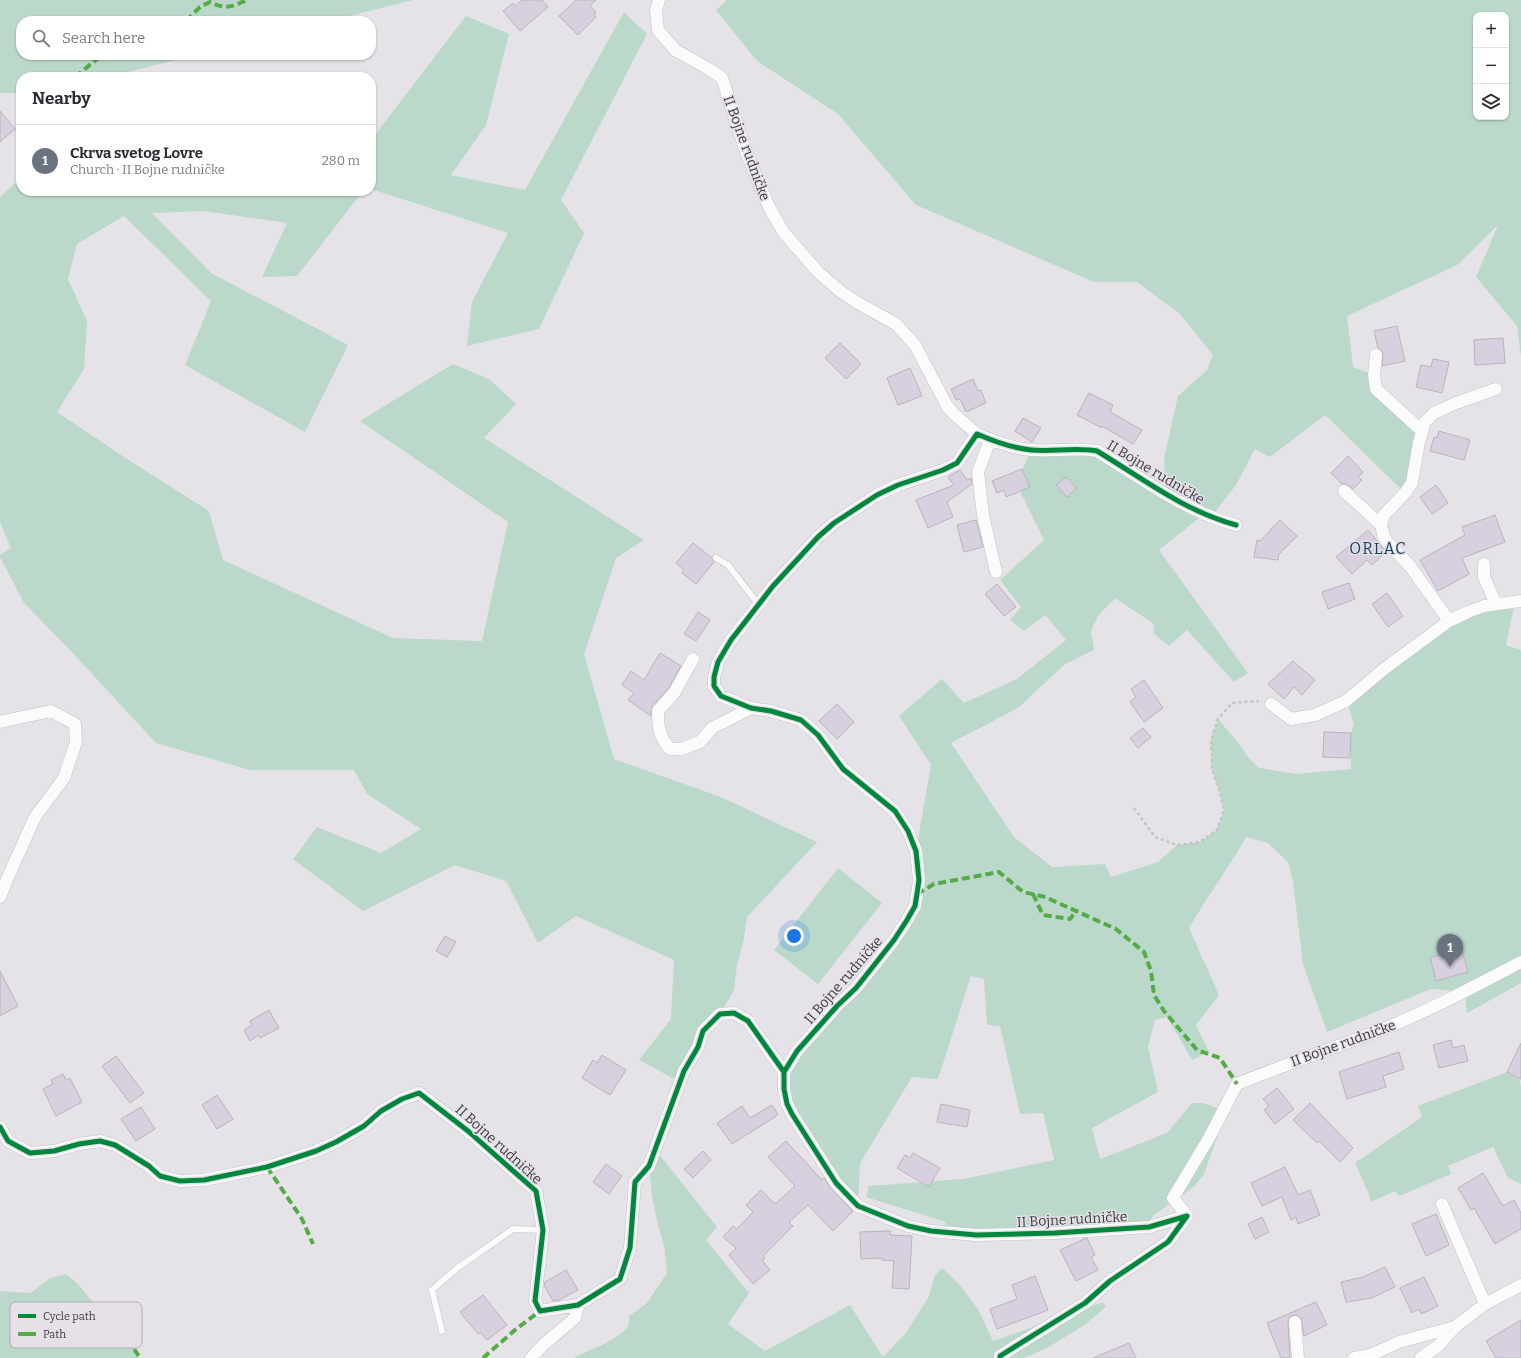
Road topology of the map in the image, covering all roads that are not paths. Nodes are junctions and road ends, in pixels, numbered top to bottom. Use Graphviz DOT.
graph roads {
  1 [pos="659,0"];
  2 [pos="1376,354"];
  3 [pos="1496,389"];
  4 [pos="1422,430"];
  5 [pos="977,434"];
  6 [pos="990,440"];
  7 [pos="1344,491"];
  8 [pos="1236,525"];
  9 [pos="1381,525"];
  10 [pos="716,558"];
  11 [pos="1484,564"];
  12 [pos="996,572"];
  13 [pos="1521,601"];
  14 [pos="758,604"];
  15 [pos="1496,604"];
  16 [pos="1449,621"];
  17 [pos="693,659"];
  18 [pos="1271,704"];
  19 [pos="751,708"];
  20 [pos="0,722"];
  21 [pos="0,897"];
  22 [pos="1521,962"];
  23 [pos="784,1072"];
  24 [pos="0,1127"];
  25 [pos="1442,1204"];
  26 [pos="1187,1216"];
  27 [pos="543,1230"];
  28 [pos="1521,1285"];
  29 [pos="1485,1304"];
  30 [pos="578,1305"];
  31 [pos="1295,1322"];
  32 [pos="1455,1327"];
  33 [pos="442,1331"];
  34 [pos="531,1358"];
  35 [pos="1000,1358"];
  36 [pos="1298,1358"];
  37 [pos="1354,1358"];
  38 [pos="1421,1358"];
  1 -- 5 [label="street, II Bojne rudničke"];
  2 -- 4 [label="street"];
  3 -- 4 [label="street"];
  4 -- 9 [label="street"];
  5 -- 6 [label="street, II Bojne rudničke"];
  5 -- 14 [label="street, II Bojne rudničke"];
  6 -- 8 [label="street, II Bojne rudničke"];
  6 -- 12 [label="street"];
  7 -- 9 [label="street"];
  9 -- 16 [label="street"];
  10 -- 14 [label="lane"];
  11 -- 15 [label="street"];
  13 -- 15 [label="street"];
  14 -- 19 [label="street, II Bojne rudničke"];
  15 -- 16 [label="street"];
  16 -- 18 [label="street"];
  17 -- 19 [label="street"];
  19 -- 23 [label="street, II Bojne rudničke"];
  20 -- 21 [label="street"];
  22 -- 26 [label="street, II Bojne rudničke"];
  23 -- 26 [label="street, II Bojne rudničke"];
  23 -- 30 [label="street, II Bojne rudničke"];
  24 -- 27 [label="street, II Bojne rudničke"];
  25 -- 29 [label="street"];
  26 -- 35 [label="street"];
  27 -- 30 [label="street, II Bojne rudničke"];
  27 -- 33 [label="lane"];
  28 -- 29 [label="street"];
  29 -- 32 [label="street"];
  30 -- 34 [label="street"];
  31 -- 36 [label="street"];
  32 -- 37 [label="street"];
  32 -- 38 [label="street"];
}
